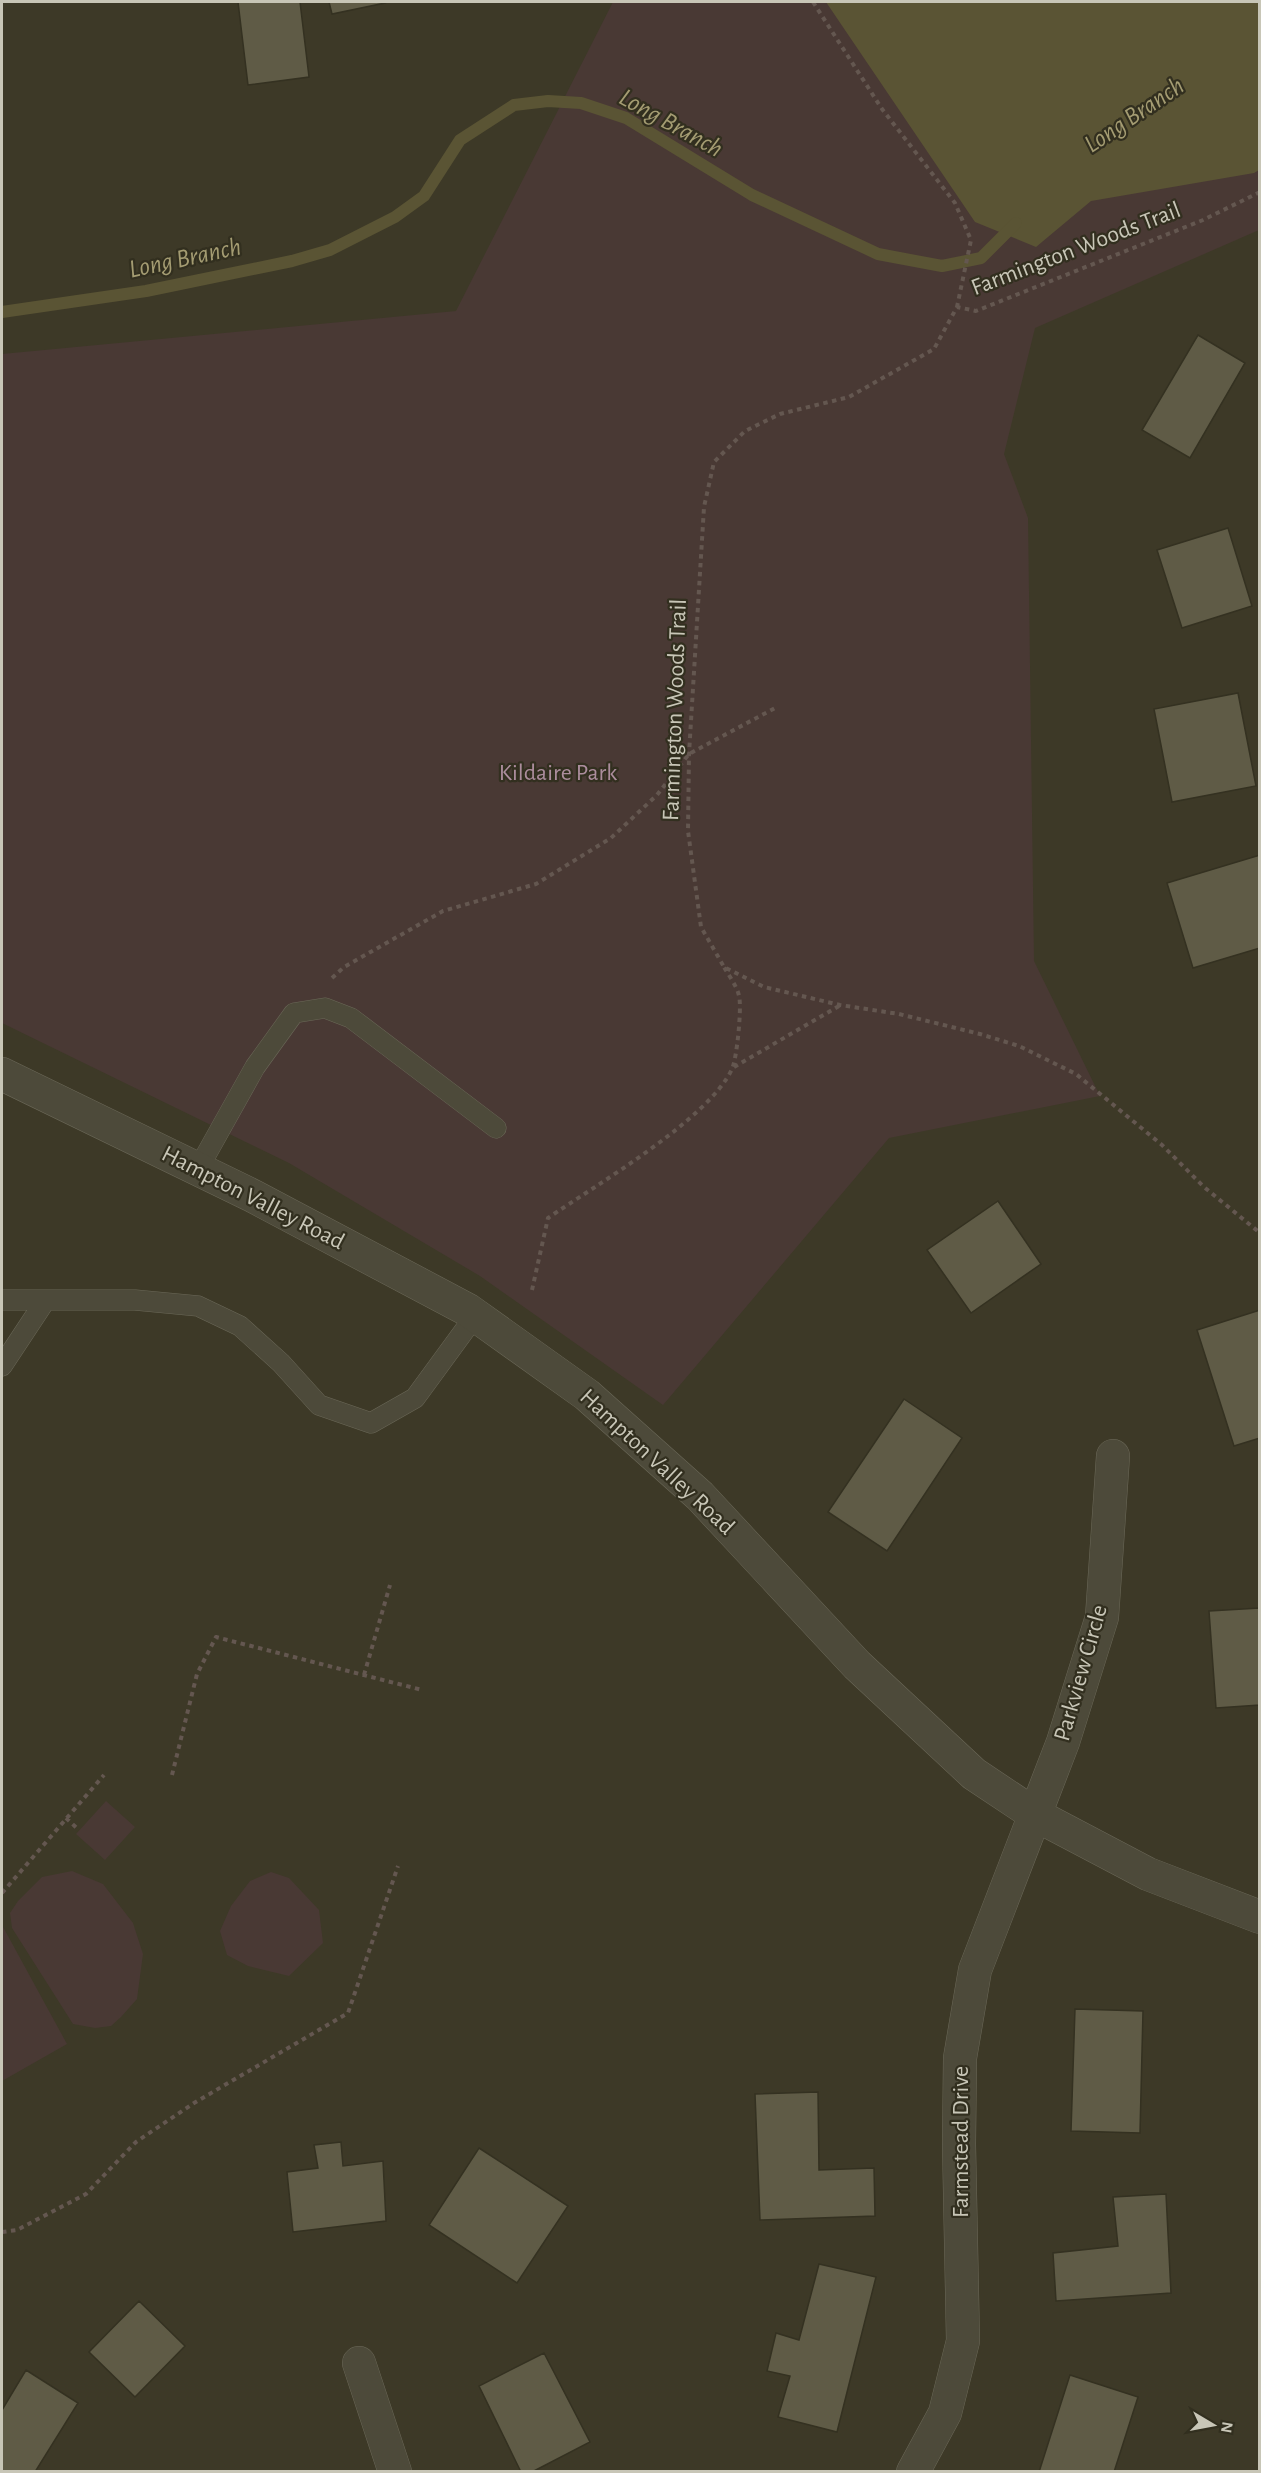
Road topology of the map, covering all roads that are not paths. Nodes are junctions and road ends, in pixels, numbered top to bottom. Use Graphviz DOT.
graph roads {
  1 [pos="2,1074"];
  2 [pos="496,1128"];
  3 [pos="198,1169"];
  4 [pos="2,1300"];
  5 [pos="45,1301"];
  6 [pos="475,1316"];
  7 [pos="2,1366"];
  8 [pos="1113,1456"];
  9 [pos="1034,1814"];
  10 [pos="1260,1917"];
  11 [pos="359,2363"];
  12 [pos="396,2472"];
  13 [pos="914,2472"];
  1 -- 3 [label="street, Hampton Valley Road"];
  2 -- 3 [label="lane"];
  3 -- 6 [label="street, Hampton Valley Road"];
  4 -- 5 [label="lane"];
  5 -- 6 [label="lane"];
  5 -- 7 [label="lane"];
  6 -- 9 [label="street, Hampton Valley Road"];
  8 -- 9 [label="street, Parkview Circle"];
  9 -- 10 [label="street, Hampton Valley Road"];
  9 -- 13 [label="street, Farmstead Drive"];
  11 -- 12 [label="street"];
}
